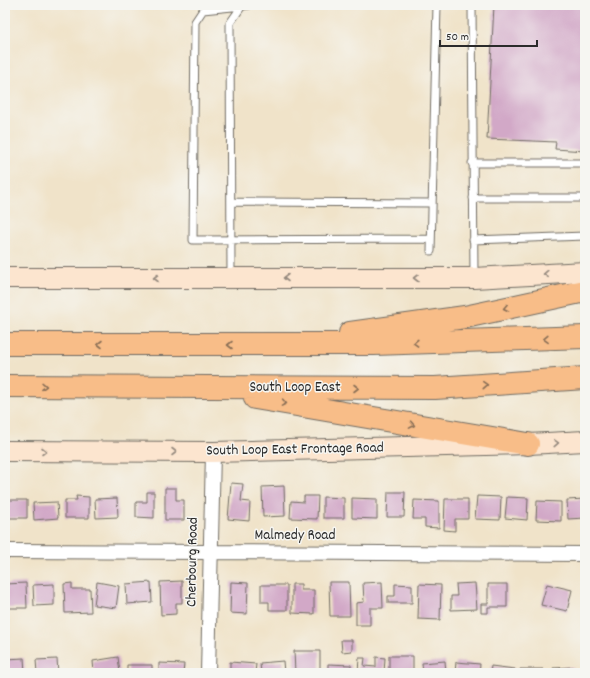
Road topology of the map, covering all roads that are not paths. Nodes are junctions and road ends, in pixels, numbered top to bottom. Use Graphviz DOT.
graph roads {
  1 [pos="436,5"];
  2 [pos="472,5"];
  3 [pos="245,6"];
  4 [pos="472,163"];
  5 [pos="585,163"];
  6 [pos="474,198"];
  7 [pos="585,198"];
  8 [pos="231,202"];
  9 [pos="432,203"];
  10 [pos="585,236"];
  11 [pos="431,239"];
  12 [pos="231,240"];
  13 [pos="473,240"];
  14 [pos="431,251"];
  15 [pos="585,272"];
  16 [pos="5,278"];
  17 [pos="231,278"];
  18 [pos="474,278"];
  19 [pos="585,291"];
  20 [pos="585,338"];
  21 [pos="5,344"];
  22 [pos="264,345"];
  23 [pos="585,378"];
  24 [pos="5,386"];
  25 [pos="191,388"];
  26 [pos="585,441"];
  27 [pos="528,444"];
  28 [pos="5,451"];
  29 [pos="213,452"];
  30 [pos="5,551"];
  31 [pos="210,552"];
  32 [pos="585,554"];
  33 [pos="208,673"];
  1 -- 9 [label="lane"];
  2 -- 4 [label="lane"];
  3 -- 8 [label="lane"];
  3 -- 12 [label="lane"];
  4 -- 5 [label="lane"];
  4 -- 6 [label="lane"];
  6 -- 7 [label="lane"];
  6 -- 13 [label="lane"];
  8 -- 9 [label="lane"];
  8 -- 12 [label="lane"];
  9 -- 11 [label="lane"];
  10 -- 13 [label="lane"];
  11 -- 12 [label="lane"];
  11 -- 14 [label="lane"];
  12 -- 17 [label="lane"];
  13 -- 18 [label="lane"];
  15 -- 18 [label="main road, one-way"];
  17 -- 16 [label="main road, one-way"];
  18 -- 17 [label="main road, one-way"];
  19 -- 22 [label="highway, one-way"];
  20 -- 22 [label="highway, one-way"];
  22 -- 21 [label="highway, one-way"];
  25 -- 23 [label="highway, South Loop East, one-way"];
  24 -- 25 [label="highway, South Loop East, one-way"];
  25 -- 27 [label="highway, one-way"];
  27 -- 26 [label="main road, South Loop East Frontage Road, one-way"];
  27 -- 29 [label="main road, South Loop East Frontage Road"];
  28 -- 29 [label="main road, South Loop East Frontage Road, one-way"];
  29 -- 31 [label="street, Cherbourg Road"];
  30 -- 31 [label="street, Malmedy Road"];
  31 -- 32 [label="street, Malmedy Road"];
  31 -- 33 [label="street, Cherbourg Road"];
}
